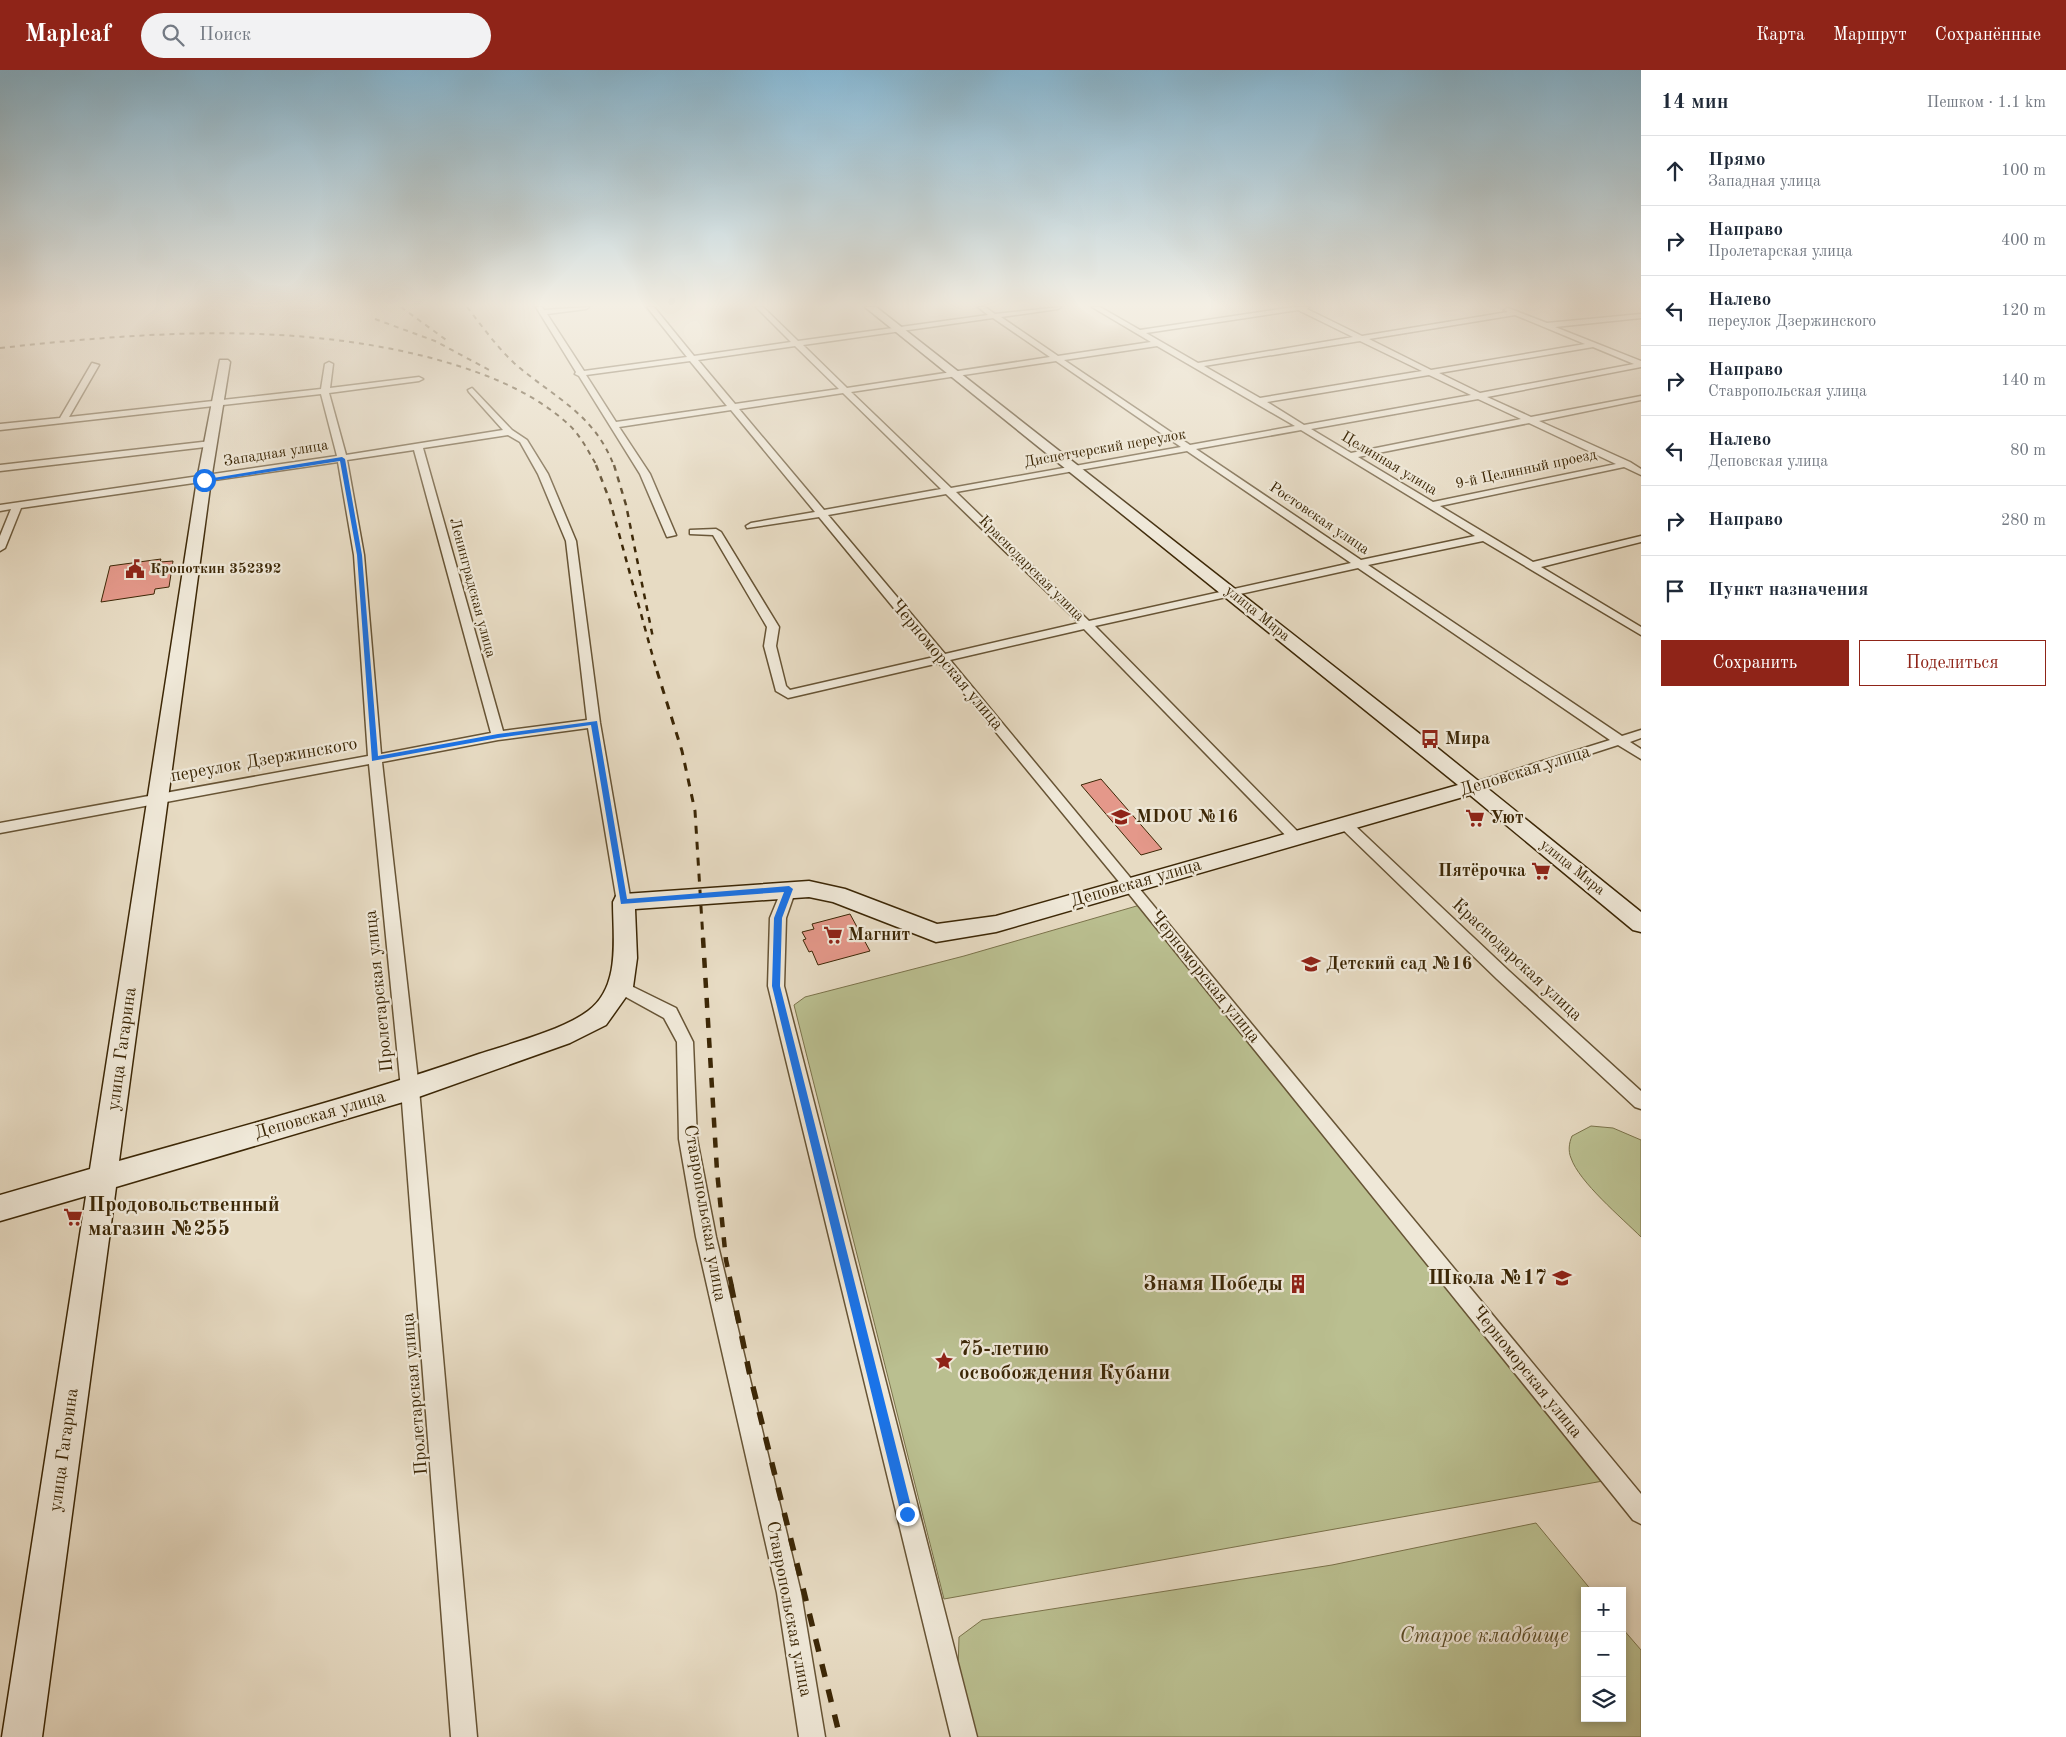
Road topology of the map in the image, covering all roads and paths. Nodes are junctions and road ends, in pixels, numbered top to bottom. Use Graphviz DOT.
graph roads {
  1 [pos="84,385"];
  2 [pos="221,385"];
  3 [pos="326,385"];
  4 [pos="377,385"];
  5 [pos="587,385"];
  6 [pos="716,385"];
  7 [pos="838,385"];
  8 [pos="889,385"];
  9 [pos="968,385"];
  10 [pos="1096,385"];
  11 [pos="1231,385"];
  12 [pos="1357,385"];
  13 [pos="1456,385"];
  14 [pos="1535,385"];
  15 [pos="472,390"];
  16 [pos="325,392"];
  17 [pos="845,392"];
  18 [pos="1478,396"];
  19 [pos="1641,398"];
  20 [pos="1259,402"];
  21 [pos="218,404"];
  22 [pos="734,408"];
  23 [pos="1530,420"];
  24 [pos="63,421"];
  25 [pos="615,425"];
  26 [pos="0,427"];
  27 [pos="1303,428"];
  28 [pos="509,432"];
  29 [pos="211,444"];
  30 [pos="418,447"];
  31 [pos="1189,448"];
  32 [pos="1348,456"];
  33 [pos="342,459"];
  34 [pos="1641,462"];
  35 [pos="1626,465"];
  36 [pos="0,468"];
  37 [pos="1070,468"];
  38 [pos="1641,472"];
  39 [pos="204,480"];
  40 [pos="951,491"];
  41 [pos="1432,505"];
  42 [pos="17,506"];
  43 [pos="0,508"];
  44 [pos="821,514"];
  45 [pos="751,526"];
  46 [pos="694,532"];
  47 [pos="671,535"];
  48 [pos="1485,538"];
  49 [pos="1641,539"];
  50 [pos="0,548"];
  51 [pos="1358,565"];
  52 [pos="1532,566"];
  53 [pos="1230,592"];
  54 [pos="1087,625"];
  55 [pos="1641,632"];
  56 [pos="939,658"];
  57 [pos="594,723"];
  58 [pos="1641,734"];
  59 [pos="498,736"];
  60 [pos="1620,741"];
  61 [pos="1641,755"];
  62 [pos="375,759"];
  63 [pos="1474,787"];
  64 [pos="159,799"];
  65 [pos="1345,824"];
  66 [pos="0,828"];
  67 [pos="1296,838"];
  68 [pos="1130,885"];
  69 [pos="789,889"];
  70 [pos="624,902"];
  71 [pos="1641,924"];
  72 [pos="621,987"];
  73 [pos="410,1089"];
  74 [pos="1641,1102"];
  75 [pos="103,1177"];
  76 [pos="0,1208"];
  77 [pos="1641,1512"];
  78 [pos="22,1737"];
  79 [pos="464,1737"];
  80 [pos="812,1737"];
  81 [pos="964,1737"];
  1 -- 24 [label="street"];
  2 -- 21 [label="street, улица Гагарина"];
  3 -- 16 [label="street, Пролетарская улица"];
  4 -- 16 [label="street"];
  5 -- 25 [label="street"];
  6 -- 22 [label="street, Черноморская улица"];
  7 -- 17 [label="street, Краснодарская улица"];
  8 -- 17 [label="street"];
  9 -- 37 [label="street, улица Мира"];
  10 -- 31 [label="street, Ростовская улица"];
  11 -- 20 [label="street, Целинная улица"];
  12 -- 20 [label="street"];
  13 -- 18 [label="street"];
  14 -- 18 [label="street, Диспетчерский переулок"];
  15 -- 28 [label="street"];
  16 -- 21 [label="street"];
  16 -- 33 [label="street, Пролетарская улица"];
  17 -- 22 [label="street"];
  17 -- 40 [label="street, Краснодарская улица"];
  18 -- 23 [label="street"];
  18 -- 27 [label="street, Диспетчерский переулок"];
  19 -- 23 [label="street"];
  20 -- 27 [label="street, Целинная улица"];
  21 -- 24 [label="street"];
  21 -- 29 [label="street, улица Гагарина"];
  22 -- 25 [label="street"];
  22 -- 44 [label="street, Черноморская улица"];
  23 -- 32 [label="street"];
  23 -- 35 [label="street"];
  24 -- 26 [label="street"];
  25 -- 47 [label="street"];
  27 -- 31 [label="street, Диспетчерский переулок"];
  27 -- 32 [label="street, Целинная улица"];
  28 -- 30 [label="street, Западная улица"];
  28 -- 57 [label="street"];
  29 -- 36 [label="street"];
  29 -- 39 [label="street, улица Гагарина"];
  30 -- 33 [label="street, Западная улица"];
  30 -- 59 [label="street, Ленинградская улица"];
  31 -- 37 [label="street, Диспетчерский переулок"];
  31 -- 51 [label="street, Ростовская улица"];
  32 -- 41 [label="street, Целинная улица"];
  33 -- 39 [label="street, Западная улица"];
  33 -- 62 [label="street, Пролетарская улица"];
  34 -- 35 [label="street, 9-й Целинный проезд"];
  35 -- 38 [label="street"];
  35 -- 41 [label="street, 9-й Целинный проезд"];
  37 -- 40 [label="street, Диспетчерский переулок"];
  37 -- 53 [label="street, улица Мира"];
  39 -- 42 [label="street, Западная улица"];
  39 -- 64 [label="street, улица Гагарина"];
  40 -- 44 [label="street, Диспетчерский переулок"];
  40 -- 54 [label="street, Краснодарская улица"];
  41 -- 48 [label="street, Целинная улица"];
  42 -- 43 [label="street, Западная улица"];
  42 -- 50 [label="street"];
  44 -- 45 [label="street, Диспетчерский переулок"];
  44 -- 56 [label="street, Черноморская улица"];
  46 -- 56 [label="street"];
  48 -- 51 [label="street"];
  48 -- 52 [label="street, Целинная улица"];
  49 -- 52 [label="street"];
  51 -- 53 [label="street"];
  51 -- 60 [label="street, Ростовская улица"];
  52 -- 55 [label="street, Целинная улица"];
  53 -- 54 [label="street"];
  53 -- 63 [label="street, улица Мира"];
  54 -- 56 [label="street"];
  54 -- 67 [label="street, Краснодарская улица"];
  56 -- 68 [label="street, Черноморская улица"];
  57 -- 59 [label="street, переулок Дзержинского"];
  57 -- 70 [label="street"];
  58 -- 60 [label="street, Деповская улица"];
  59 -- 62 [label="street, переулок Дзержинского"];
  60 -- 61 [label="street, Ростовская улица"];
  60 -- 63 [label="street, Деповская улица"];
  62 -- 64 [label="street, переулок Дзержинского"];
  62 -- 73 [label="street, Пролетарская улица"];
  63 -- 65 [label="street, Деповская улица"];
  63 -- 71 [label="street, улица Мира"];
  64 -- 66 [label="street, переулок Дзержинского"];
  64 -- 75 [label="street, улица Гагарина"];
  65 -- 67 [label="street, Деповская улица"];
  65 -- 74 [label="street, Краснодарская улица"];
  67 -- 68 [label="street, Деповская улица"];
  68 -- 69 [label="street, Деповская улица"];
  68 -- 77 [label="street, Черноморская улица"];
  69 -- 70 [label="street, Деповская улица"];
  69 -- 81 [label="street"];
  70 -- 72 [label="street"];
  72 -- 73 [label="street, Деповская улица"];
  72 -- 80 [label="street, Ставропольская улица"];
  73 -- 75 [label="street, Деповская улица"];
  73 -- 79 [label="street, Пролетарская улица"];
  75 -- 76 [label="street, Деповская улица"];
  75 -- 78 [label="street, улица Гагарина"];
}
